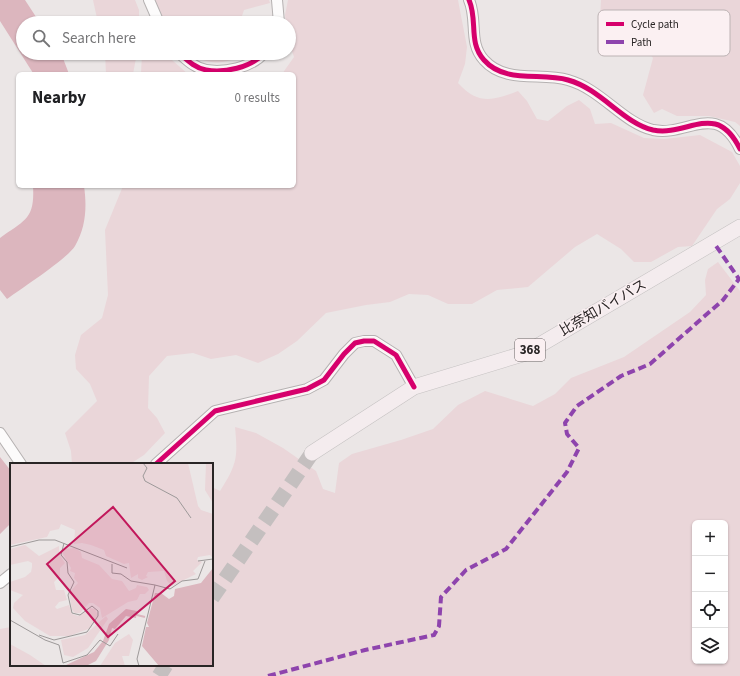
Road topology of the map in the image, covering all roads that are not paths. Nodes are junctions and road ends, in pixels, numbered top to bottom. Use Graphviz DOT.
graph roads {
  1 [pos="149,0"];
  2 [pos="277,0"];
  3 [pos="469,0"];
  4 [pos="156,16"];
  5 [pos="278,16"];
  6 [pos="187,60"];
  7 [pos="255,60"];
  8 [pos="740,149"];
  9 [pos="740,227"];
  10 [pos="414,387"];
  11 [pos="0,433"];
  12 [pos="312,453"];
  13 [pos="20,463"];
  14 [pos="157,463"];
  15 [pos="10,575"];
  16 [pos="0,583"];
  1 -- 4 [label="street"];
  2 -- 5 [label="street"];
  3 -- 8 [label="street"];
  6 -- 7 [label="street"];
  9 -- 10 [label="highway, 比奈知バイパス / 368"];
  10 -- 12 [label="highway, 比奈知バイパス / 368"];
  10 -- 14 [label="street"];
  11 -- 13 [label="street"];
  15 -- 16 [label="street"];
}
